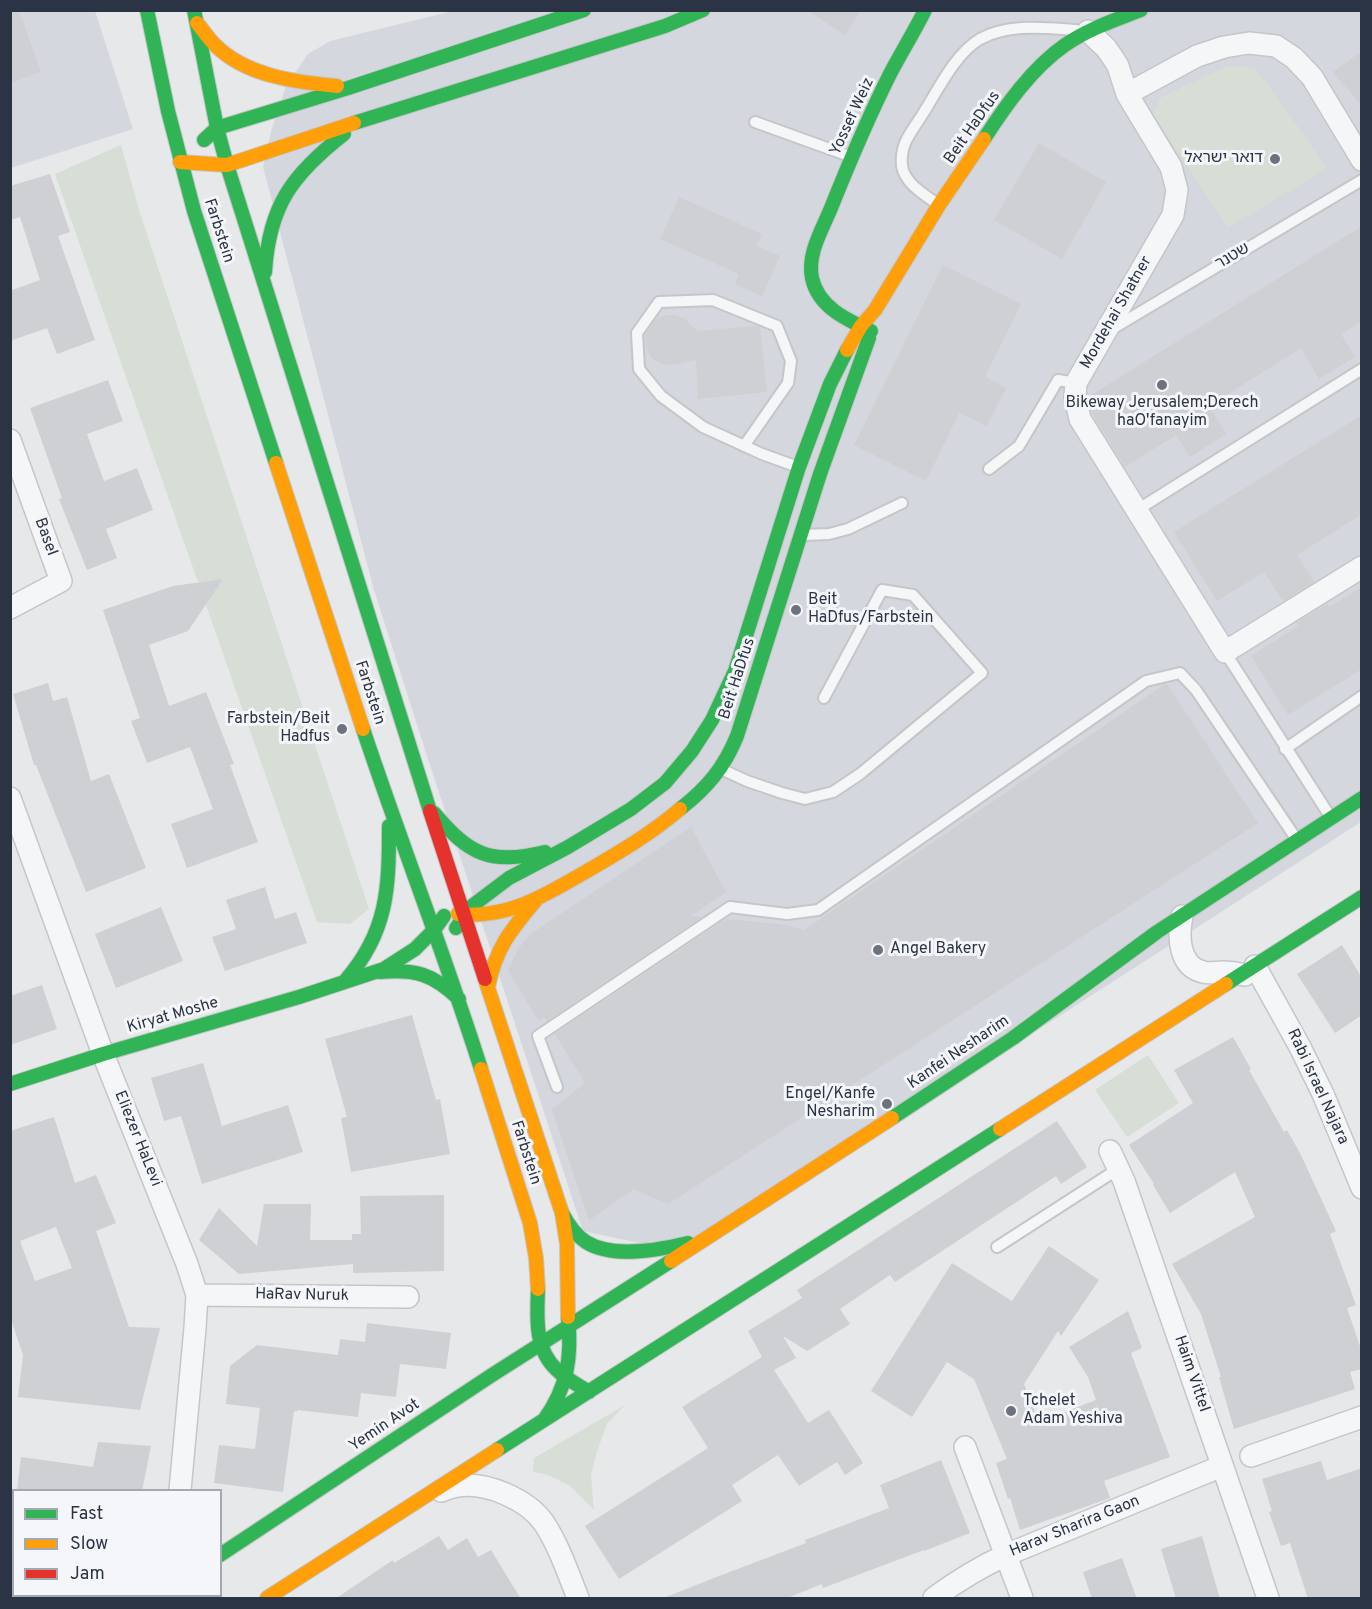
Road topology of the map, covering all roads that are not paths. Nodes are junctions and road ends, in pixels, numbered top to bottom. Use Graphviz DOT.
graph roads {
  1 [pos="147,10"];
  2 [pos="584,10"];
  3 [pos="703,10"];
  4 [pos="926,10"];
  5 [pos="1141,10"];
  6 [pos="196,17"];
  7 [pos="1088,31"];
  8 [pos="348,87"];
  9 [pos="1127,94"];
  10 [pos="364,120"];
  11 [pos="755,122"];
  12 [pos="217,128"];
  13 [pos="852,157"];
  14 [pos="1362,160"];
  15 [pos="180,162"];
  16 [pos="227,165"];
  17 [pos="1362,180"];
  18 [pos="939,205"];
  19 [pos="818,241"];
  20 [pos="825,279"];
  21 [pos="266,286"];
  22 [pos="858,302"];
  23 [pos="875,310"];
  24 [pos="866,328"];
  25 [pos="1104,334"];
  26 [pos="1362,369"];
  27 [pos="1076,383"];
  28 [pos="10,440"];
  29 [pos="744,446"];
  30 [pos="799,467"];
  31 [pos="989,469"];
  32 [pos="902,503"];
  33 [pos="1137,510"];
  34 [pos="801,535"];
  35 [pos="1362,567"];
  36 [pos="10,608"];
  37 [pos="1225,652"];
  38 [pos="1362,696"];
  39 [pos="824,698"];
  40 [pos="1285,749"];
  41 [pos="721,769"];
  42 [pos="10,798"];
  43 [pos="1362,798"];
  44 [pos="389,807"];
  45 [pos="429,807"];
  46 [pos="1331,819"];
  47 [pos="1297,840"];
  48 [pos="568,847"];
  49 [pos="456,890"];
  50 [pos="421,897"];
  51 [pos="536,900"];
  52 [pos="1358,903"];
  53 [pos="446,912"];
  54 [pos="465,915"];
  55 [pos="1182,916"];
  56 [pos="434,930"];
  57 [pos="443,954"];
  58 [pos="1248,970"];
  59 [pos="372,973"];
  60 [pos="345,981"];
  61 [pos="488,987"];
  62 [pos="459,999"];
  63 [pos="103,1054"];
  64 [pos="10,1084"];
  65 [pos="557,1087"];
  66 [pos="1114,1160"];
  67 [pos="1362,1188"];
  68 [pos="562,1213"];
  69 [pos="713,1234"];
  70 [pos="997,1247"];
  71 [pos="196,1295"];
  72 [pos="408,1297"];
  73 [pos="569,1326"];
  74 [pos="540,1344"];
  75 [pos="565,1377"];
  76 [pos="589,1392"];
  77 [pos="1362,1417"];
  78 [pos="544,1420"];
  79 [pos="965,1447"];
  80 [pos="1251,1456"];
  81 [pos="1222,1466"];
  82 [pos="180,1489"];
  83 [pos="431,1493"];
  84 [pos="222,1554"];
  85 [pos="1006,1555"];
  86 [pos="267,1599"];
  87 [pos="578,1599"];
  88 [pos="934,1599"];
  89 [pos="1022,1599"];
  90 [pos="1268,1599"];
  1 -- 15 [label="street, Farbstein"];
  2 -- 8 [label="street"];
  3 -- 10 [label="street"];
  4 -- 13 [label="street, Yossef Weiz"];
  5 -- 7 [label="street, Beit HaDfus"];
  6 -- 8 [label="street"];
  6 -- 12 [label="street, Farbstein"];
  7 -- 9 [label="street, Mordehai Shatner"];
  7 -- 18 [label="street, Beit HaDfus"];
  7 -- 18 [label="lane"];
  8 -- 12 [label="street"];
  9 -- 14 [label="street"];
  9 -- 25 [label="street, Mordehai Shatner"];
  10 -- 16 [label="street"];
  10 -- 21 [label="street"];
  11 -- 13 [label="lane"];
  12 -- 15 [label="street"];
  12 -- 16 [label="street, Farbstein"];
  13 -- 19 [label="street, Yossef Weiz"];
  15 -- 16 [label="street"];
  15 -- 44 [label="street, Farbstein"];
  16 -- 21 [label="street, Farbstein"];
  17 -- 25 [label="lane, שטנר"];
  18 -- 23 [label="street, Beit HaDfus"];
  19 -- 20 [label="street, Yossef Weiz"];
  19 -- 24 [label="street, Yossef Weiz"];
  21 -- 45 [label="street, Farbstein"];
  22 -- 23 [label="street"];
  23 -- 24 [label="street, Beit HaDfus"];
  24 -- 30 [label="street, Beit HaDfus"];
  24 -- 34 [label="street, Beit HaDfus"];
  25 -- 27 [label="street, Mordehai Shatner"];
  26 -- 33 [label="lane"];
  27 -- 31 [label="lane"];
  27 -- 33 [label="street, Mordehai Shatner"];
  28 -- 36 [label="street, Basel"];
  29 -- 29 [label="lane"];
  29 -- 30 [label="lane"];
  30 -- 48 [label="street, Beit HaDfus"];
  32 -- 34 [label="lane"];
  33 -- 37 [label="street, Mordehai Shatner"];
  34 -- 41 [label="street, Beit HaDfus"];
  35 -- 37 [label="street"];
  37 -- 40 [label="lane"];
  38 -- 40 [label="lane"];
  39 -- 41 [label="lane"];
  40 -- 46 [label="lane"];
  41 -- 51 [label="street, Beit HaDfus"];
  42 -- 63 [label="street, Eliezer HaLevi"];
  43 -- 46 [label="street, Kanfei Nesharim"];
  44 -- 50 [label="street, Farbstein"];
  44 -- 60 [label="street"];
  45 -- 48 [label="street"];
  45 -- 49 [label="street, Farbstein"];
  46 -- 47 [label="street, Kanfei Nesharim"];
  47 -- 55 [label="street, Kanfei Nesharim"];
  47 -- 65 [label="lane"];
  48 -- 54 [label="street, Beit HaDfus"];
  49 -- 53 [label="street, Kiryat Moshe"];
  49 -- 54 [label="street, Farbstein"];
  50 -- 53 [label="street, Beit HaDfus"];
  50 -- 56 [label="street, Farbstein"];
  51 -- 54 [label="street, Beit HaDfus"];
  51 -- 61 [label="street"];
  52 -- 58 [label="street"];
  53 -- 54 [label="street, Beit HaDfus"];
  53 -- 56 [label="street, Kiryat Moshe"];
  54 -- 57 [label="street, Beit HaDfus"];
  54 -- 61 [label="street, Farbstein"];
  55 -- 58 [label="street, Rabi Israel Najara"];
  55 -- 69 [label="street, Kanfei Nesharim"];
  56 -- 57 [label="street, Farbstein"];
  56 -- 59 [label="street, Kiryat Moshe"];
  57 -- 62 [label="street, Farbstein"];
  58 -- 67 [label="street, Rabi Israel Najara"];
  58 -- 76 [label="street"];
  59 -- 60 [label="street, Kiryat Moshe"];
  59 -- 62 [label="street"];
  60 -- 63 [label="street, Kiryat Moshe"];
  61 -- 68 [label="street, Farbstein"];
  62 -- 74 [label="street, Farbstein"];
  63 -- 64 [label="street, Kiryat Moshe"];
  63 -- 71 [label="street, Eliezer HaLevi"];
  66 -- 70 [label="lane"];
  66 -- 81 [label="street, Haim Vittel"];
  68 -- 69 [label="street"];
  68 -- 73 [label="street, Farbstein"];
  69 -- 73 [label="street, Kanfei Nesharim"];
  71 -- 72 [label="street, HaRav Nuruk"];
  71 -- 82 [label="street, Eliezer HaLevi"];
  73 -- 74 [label="street, Yemin Avot"];
  73 -- 75 [label="street, Farbstein"];
  74 -- 75 [label="street, Farbstein"];
  74 -- 84 [label="street, Yemin Avot"];
  75 -- 76 [label="street, Farbstein"];
  75 -- 78 [label="street, Farbstein"];
  76 -- 78 [label="street"];
  77 -- 80 [label="street"];
  78 -- 83 [label="street"];
  79 -- 85 [label="street"];
  81 -- 85 [label="street, Harav Sharira Gaon"];
  81 -- 90 [label="street, Haim Vittel"];
  83 -- 86 [label="street"];
  83 -- 87 [label="street"];
  85 -- 88 [label="street, Harav Sharira Gaon"];
  85 -- 89 [label="street"];
}
